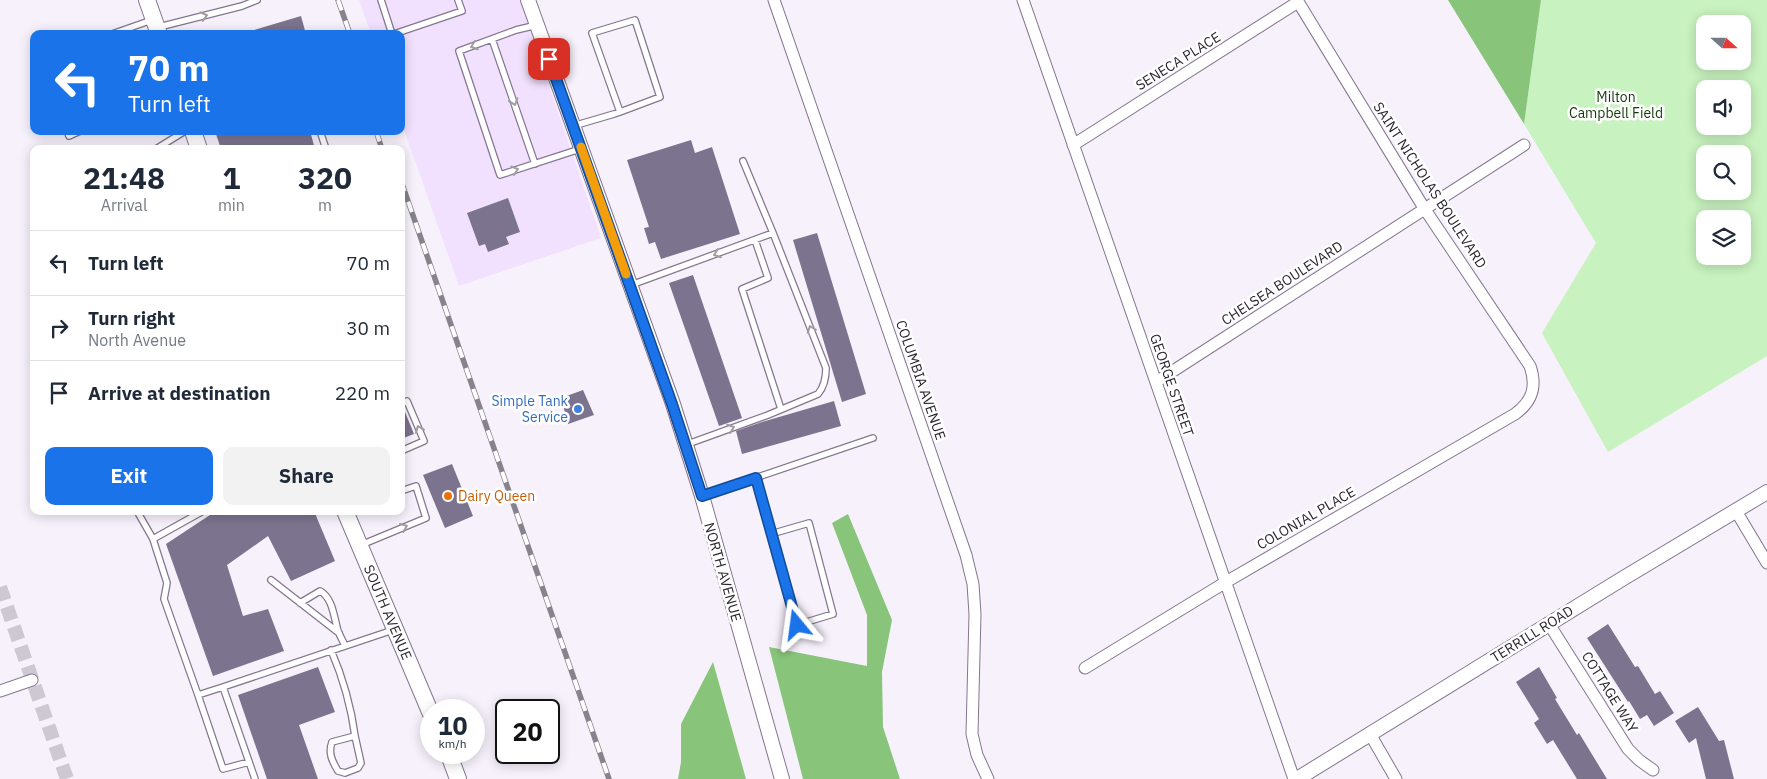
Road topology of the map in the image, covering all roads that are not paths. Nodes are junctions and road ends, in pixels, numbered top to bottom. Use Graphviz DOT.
graph roads {
  1 [pos="147,0"];
  2 [pos="257,0"];
  3 [pos="380,0"];
  4 [pos="458,0"];
  5 [pos="528,0"];
  6 [pos="774,0"];
  7 [pos="1022,0"];
  8 [pos="1298,1"];
  9 [pos="537,25"];
  10 [pos="157,27"];
  11 [pos="138,30"];
  12 [pos="391,30"];
  13 [pos="404,30"];
  14 [pos="492,39"];
  15 [pos="620,112"];
  16 [pos="573,126"];
  17 [pos="178,135"];
  18 [pos="162,145"];
  19 [pos="1073,145"];
  20 [pos="1524,145"];
  21 [pos="581,148"];
  22 [pos="743,161"];
  23 [pos="534,164"];
  24 [pos="1424,208"];
  25 [pos="773,234"];
  26 [pos="755,240"];
  27 [pos="630,285"];
  28 [pos="1156,382"];
  29 [pos="1534,387"];
  30 [pos="405,402"];
  31 [pos="781,409"];
  32 [pos="873,438"];
  33 [pos="685,445"];
  34 [pos="405,449"];
  35 [pos="756,478"];
  36 [pos="405,490"];
  37 [pos="1767,492"];
  38 [pos="702,496"];
  39 [pos="1736,511"];
  40 [pos="140,515"];
  41 [pos="196,515"];
  42 [pos="347,515"];
  43 [pos="771,534"];
  44 [pos="153,539"];
  45 [pos="359,546"];
  46 [pos="1767,563"];
  47 [pos="271,580"];
  48 [pos="1226,582"];
  49 [pos="300,602"];
  50 [pos="1549,624"];
  51 [pos="395,630"];
  52 [pos="339,633"];
  53 [pos="346,646"];
  54 [pos="330,650"];
  55 [pos="1085,668"];
  56 [pos="32,680"];
  57 [pos="223,687"];
  58 [pos="0,691"];
  59 [pos="198,695"];
  60 [pos="425,699"];
  61 [pos="1370,734"];
  62 [pos="355,736"];
  63 [pos="249,762"];
  64 [pos="452,764"];
  65 [pos="1654,770"];
  66 [pos="255,779"];
  67 [pos="458,779"];
  68 [pos="782,779"];
  69 [pos="988,779"];
  70 [pos="1296,779"];
  71 [pos="1396,779"];
  1 -- 10 [label="main road"];
  10 -- 2 [label="lane, one-way"];
  3 -- 12 [label="lane"];
  4 -- 13 [label="lane"];
  5 -- 9 [label="street, NORTH AVENUE"];
  6 -- 69 [label="street, COLUMBIA AVENUE"];
  7 -- 19 [label="street, GEORGE STREET"];
  8 -- 19 [label="street, SENECA PLACE"];
  8 -- 24 [label="street, SAINT NICHOLAS BOULEVARD"];
  9 -- 14 [label="lane"];
  9 -- 16 [label="street, NORTH AVENUE"];
  10 -- 11 [label="lane"];
  14 -- 23 [label="lane, one-way"];
  14 -- 23 [label="lane, one-way"];
  15 -- 15 [label="lane"];
  15 -- 16 [label="lane"];
  16 -- 21 [label="street, NORTH AVENUE"];
  17 -- 18 [label="lane"];
  19 -- 28 [label="street, GEORGE STREET"];
  20 -- 24 [label="street, CHELSEA BOULEVARD"];
  21 -- 23 [label="lane"];
  21 -- 27 [label="street, NORTH AVENUE"];
  22 -- 25 [label="lane"];
  24 -- 28 [label="street, CHELSEA BOULEVARD"];
  24 -- 29 [label="street, SAINT NICHOLAS BOULEVARD"];
  25 -- 26 [label="lane"];
  31 -- 25 [label="lane, one-way"];
  26 -- 27 [label="lane, one-way"];
  26 -- 31 [label="lane"];
  27 -- 33 [label="street, NORTH AVENUE"];
  28 -- 48 [label="street, GEORGE STREET"];
  29 -- 48 [label="street, COLONIAL PLACE"];
  34 -- 30 [label="lane, one-way"];
  33 -- 31 [label="lane, one-way"];
  32 -- 35 [label="lane"];
  33 -- 38 [label="street, NORTH AVENUE"];
  35 -- 38 [label="lane"];
  35 -- 43 [label="lane"];
  45 -- 36 [label="lane, one-way"];
  37 -- 39 [label="street, TERRILL ROAD"];
  38 -- 68 [label="street, NORTH AVENUE"];
  39 -- 46 [label="street"];
  39 -- 50 [label="street, TERRILL ROAD"];
  40 -- 44 [label="lane"];
  41 -- 44 [label="lane"];
  42 -- 45 [label="main road, SOUTH AVENUE"];
  43 -- 43 [label="lane"];
  44 -- 59 [label="lane"];
  45 -- 51 [label="main road, SOUTH AVENUE"];
  47 -- 49 [label="lane"];
  48 -- 55 [label="street, COLONIAL PLACE"];
  48 -- 70 [label="street, GEORGE STREET"];
  49 -- 52 [label="lane"];
  49 -- 52 [label="lane"];
  50 -- 61 [label="street, TERRILL ROAD"];
  50 -- 65 [label="street, COTTAGE WAY"];
  51 -- 53 [label="lane"];
  51 -- 60 [label="main road, SOUTH AVENUE"];
  52 -- 53 [label="lane"];
  53 -- 54 [label="lane"];
  54 -- 57 [label="lane"];
  54 -- 62 [label="lane"];
  56 -- 58 [label="street"];
  57 -- 59 [label="lane"];
  57 -- 63 [label="lane"];
  59 -- 63 [label="lane"];
  61 -- 70 [label="street, TERRILL ROAD"];
  61 -- 71 [label="street"];
  62 -- 62 [label="lane"];
  63 -- 66 [label="lane"];
  64 -- 67 [label="main road"];
}
